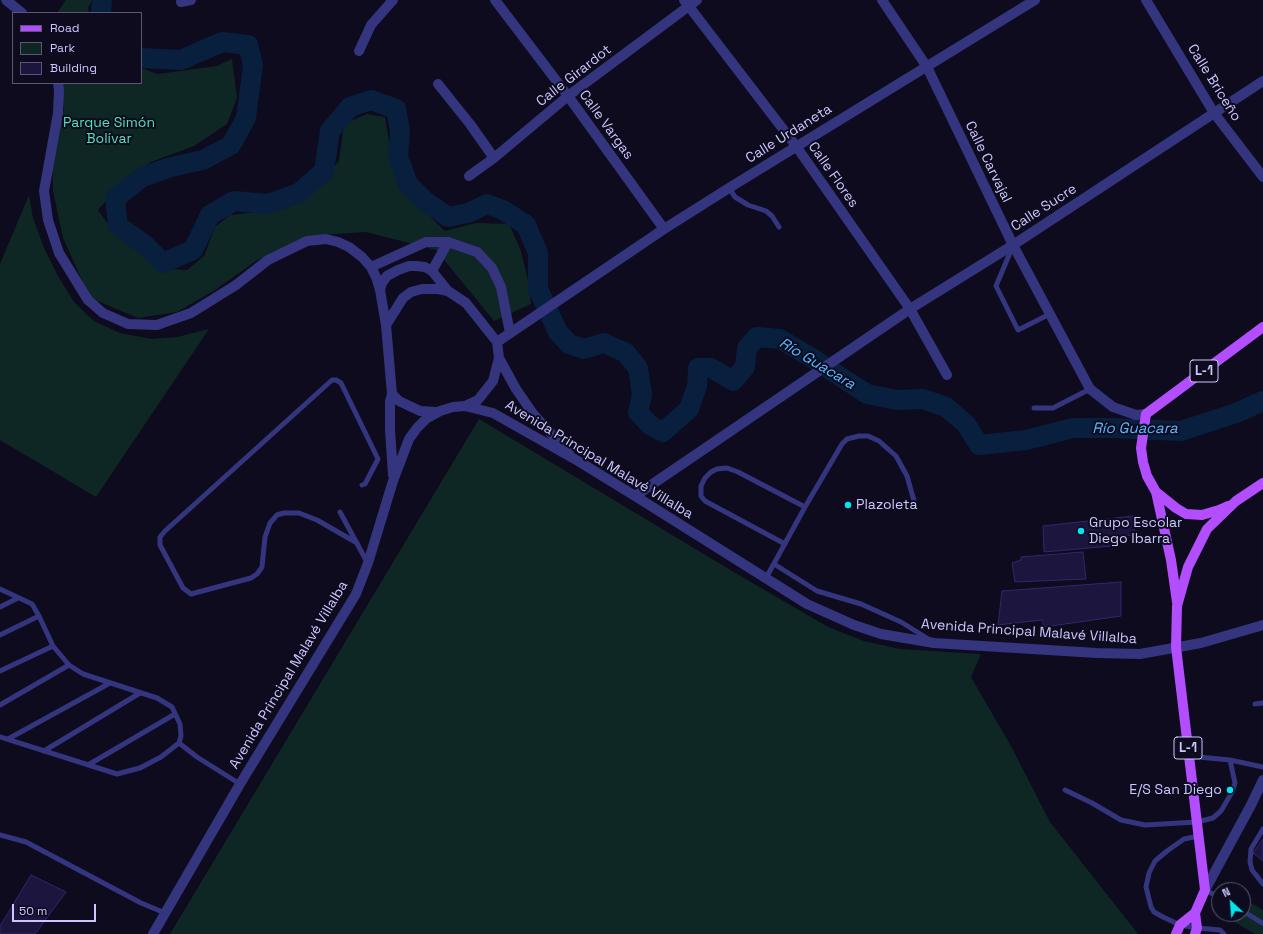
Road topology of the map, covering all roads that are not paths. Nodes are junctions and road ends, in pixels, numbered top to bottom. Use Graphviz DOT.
graph roads {
  1 [pos="6,0"];
  2 [pos="191,0"];
  3 [pos="393,0"];
  4 [pos="495,0"];
  5 [pos="697,0"];
  6 [pos="882,0"];
  7 [pos="1035,0"];
  8 [pos="1146,0"];
  9 [pos="181,2"];
  10 [pos="686,3"];
  11 [pos="21,12"];
  12 [pos="359,51"];
  13 [pos="927,67"];
  14 [pos="1263,81"];
  15 [pos="58,84"];
  16 [pos="438,84"];
  17 [pos="568,96"];
  18 [pos="1214,113"];
  19 [pos="796,146"];
  20 [pos="494,158"];
  21 [pos="469,176"];
  22 [pos="1263,178"];
  23 [pos="729,188"];
  24 [pos="779,227"];
  25 [pos="664,229"];
  26 [pos="448,242"];
  27 [pos="1013,245"];
  28 [pos="371,267"];
  29 [pos="432,271"];
  30 [pos="380,290"];
  31 [pos="448,291"];
  32 [pos="910,309"];
  33 [pos="1050,314"];
  34 [pos="386,325"];
  35 [pos="1263,327"];
  36 [pos="513,330"];
  37 [pos="497,342"];
  38 [pos="499,358"];
  39 [pos="947,375"];
  40 [pos="1090,389"];
  41 [pos="392,394"];
  42 [pos="465,406"];
  43 [pos="1034,408"];
  44 [pos="440,411"];
  45 [pos="1145,419"];
  46 [pos="578,461"];
  47 [pos="393,481"];
  48 [pos="1263,483"];
  49 [pos="362,485"];
  50 [pos="1156,492"];
  51 [pos="635,496"];
  52 [pos="1236,501"];
  53 [pos="805,507"];
  54 [pos="916,508"];
  55 [pos="340,512"];
  56 [pos="357,543"];
  57 [pos="785,544"];
  58 [pos="368,563"];
  59 [pos="774,564"];
  60 [pos="766,578"];
  61 [pos="0,589"];
  62 [pos="18,598"];
  63 [pos="1177,606"];
  64 [pos="0,607"];
  65 [pos="39,616"];
  66 [pos="1263,625"];
  67 [pos="0,635"];
  68 [pos="934,643"];
  69 [pos="53,646"];
  70 [pos="1176,647"];
  71 [pos="69,665"];
  72 [pos="0,671"];
  73 [pos="110,683"];
  74 [pos="140,693"];
  75 [pos="1263,703"];
  76 [pos="1255,704"];
  77 [pos="0,705"];
  78 [pos="176,714"];
  79 [pos="0,737"];
  80 [pos="8,739"];
  81 [pos="179,743"];
  82 [pos="44,751"];
  83 [pos="1188,756"];
  84 [pos="1230,760"];
  85 [pos="88,765"];
  86 [pos="1263,767"];
  87 [pos="1263,780"];
  88 [pos="240,784"];
  89 [pos="1065,790"];
  90 [pos="1197,822"];
  91 [pos="1263,829"];
  92 [pos="0,835"];
  93 [pos="1199,836"];
  94 [pos="1263,884"];
  95 [pos="1205,890"];
  96 [pos="1211,893"];
  97 [pos="165,913"];
  98 [pos="1195,913"];
  99 [pos="1251,916"];
  100 [pos="1262,923"];
  101 [pos="1178,929"];
  102 [pos="1196,931"];
  103 [pos="153,934"];
  104 [pos="1224,934"];
  1 -- 11 [label="street"];
  2 -- 9 [label="street"];
  3 -- 12 [label="street"];
  4 -- 17 [label="street, Calle Vargas"];
  5 -- 10 [label="street, Calle Girardot"];
  6 -- 13 [label="street, Calle Carvajal"];
  7 -- 13 [label="street, Calle Urdaneta"];
  8 -- 18 [label="street, Calle Briceño"];
  10 -- 17 [label="street, Calle Girardot"];
  10 -- 19 [label="street, Calle Flores"];
  13 -- 19 [label="street, Calle Urdaneta"];
  13 -- 27 [label="street, Calle Carvajal"];
  14 -- 18 [label="street, Calle Sucre"];
  15 -- 28 [label="street"];
  16 -- 20 [label="street"];
  17 -- 20 [label="street, Calle Girardot"];
  17 -- 25 [label="street, Calle Vargas"];
  18 -- 22 [label="street, Calle Briceño"];
  18 -- 27 [label="street, Calle Sucre"];
  19 -- 23 [label="street, Calle Urdaneta"];
  19 -- 32 [label="street, Calle Flores"];
  20 -- 21 [label="street, Calle Girardot"];
  23 -- 24 [label="lane"];
  23 -- 25 [label="street, Calle Urdaneta"];
  25 -- 36 [label="street, Calle Urdaneta"];
  26 -- 28 [label="street"];
  26 -- 29 [label="street"];
  26 -- 36 [label="street"];
  27 -- 32 [label="street, Calle Sucre"];
  27 -- 33 [label="street, Calle Carvajal"];
  27 -- 33 [label="lane"];
  28 -- 30 [label="street"];
  29 -- 30 [label="street"];
  29 -- 31 [label="street"];
  30 -- 34 [label="street"];
  31 -- 34 [label="street"];
  31 -- 37 [label="street"];
  32 -- 39 [label="street, Calle Flores"];
  32 -- 51 [label="street, Calle Sucre"];
  33 -- 40 [label="street, Calle Carvajal"];
  34 -- 41 [label="street"];
  35 -- 45 [label="main road, L-1"];
  36 -- 37 [label="street, Calle Urdaneta"];
  37 -- 38 [label="street"];
  38 -- 42 [label="street"];
  38 -- 46 [label="street"];
  40 -- 43 [label="lane"];
  40 -- 45 [label="street, Calle Carvajal"];
  41 -- 44 [label="street"];
  41 -- 47 [label="street"];
  42 -- 44 [label="street, Avenida Principal Malavé Villalba"];
  42 -- 46 [label="street, Avenida Principal Malavé Villalba"];
  44 -- 47 [label="street, Avenida Principal Malavé Villalba"];
  45 -- 50 [label="main road, L-1"];
  46 -- 51 [label="street, Avenida Principal Malavé Villalba"];
  47 -- 58 [label="street, Avenida Principal Malavé Villalba"];
  48 -- 52 [label="main road, L-1"];
  49 -- 56 [label="lane"];
  50 -- 52 [label="main road, L-1"];
  50 -- 63 [label="main road, L-1"];
  51 -- 60 [label="street, Avenida Principal Malavé Villalba"];
  52 -- 63 [label="main road, L-1"];
  53 -- 54 [label="lane"];
  53 -- 57 [label="lane"];
  53 -- 57 [label="lane"];
  55 -- 56 [label="lane"];
  56 -- 58 [label="lane"];
  57 -- 59 [label="lane"];
  58 -- 88 [label="street, Avenida Principal Malavé Villalba"];
  59 -- 60 [label="lane"];
  59 -- 68 [label="lane"];
  60 -- 68 [label="street, Avenida Principal Malavé Villalba"];
  61 -- 62 [label="lane"];
  62 -- 64 [label="lane"];
  62 -- 65 [label="lane"];
  63 -- 70 [label="main road, L-1"];
  65 -- 67 [label="lane"];
  65 -- 69 [label="lane"];
  66 -- 70 [label="street, Avenida Principal Malavé Villalba"];
  68 -- 70 [label="street, Avenida Principal Malavé Villalba"];
  69 -- 71 [label="lane"];
  69 -- 72 [label="lane"];
  70 -- 83 [label="main road, L-1"];
  71 -- 73 [label="lane"];
  71 -- 77 [label="lane"];
  73 -- 74 [label="lane"];
  73 -- 80 [label="lane"];
  74 -- 78 [label="lane"];
  74 -- 82 [label="lane"];
  75 -- 76 [label="lane"];
  78 -- 81 [label="lane"];
  78 -- 85 [label="lane"];
  79 -- 80 [label="lane"];
  80 -- 82 [label="lane"];
  81 -- 85 [label="lane"];
  81 -- 88 [label="lane"];
  82 -- 85 [label="lane"];
  83 -- 84 [label="lane"];
  83 -- 90 [label="main road, L-1"];
  84 -- 86 [label="lane"];
  84 -- 90 [label="lane"];
  87 -- 95 [label="street"];
  88 -- 97 [label="street, Avenida Principal Malavé Villalba"];
  89 -- 90 [label="lane"];
  90 -- 93 [label="main road, L-1"];
  91 -- 94 [label="lane"];
  92 -- 97 [label="lane"];
  93 -- 95 [label="main road, L-1"];
  93 -- 101 [label="lane"];
  95 -- 96 [label="lane"];
  95 -- 98 [label="main road, L-1"];
  97 -- 103 [label="street, Avenida Principal Malavé Villalba"];
  98 -- 101 [label="main road, L-1"];
  98 -- 102 [label="main road"];
  99 -- 100 [label="lane"];
  101 -- 102 [label="lane"];
  102 -- 104 [label="lane"];
}
